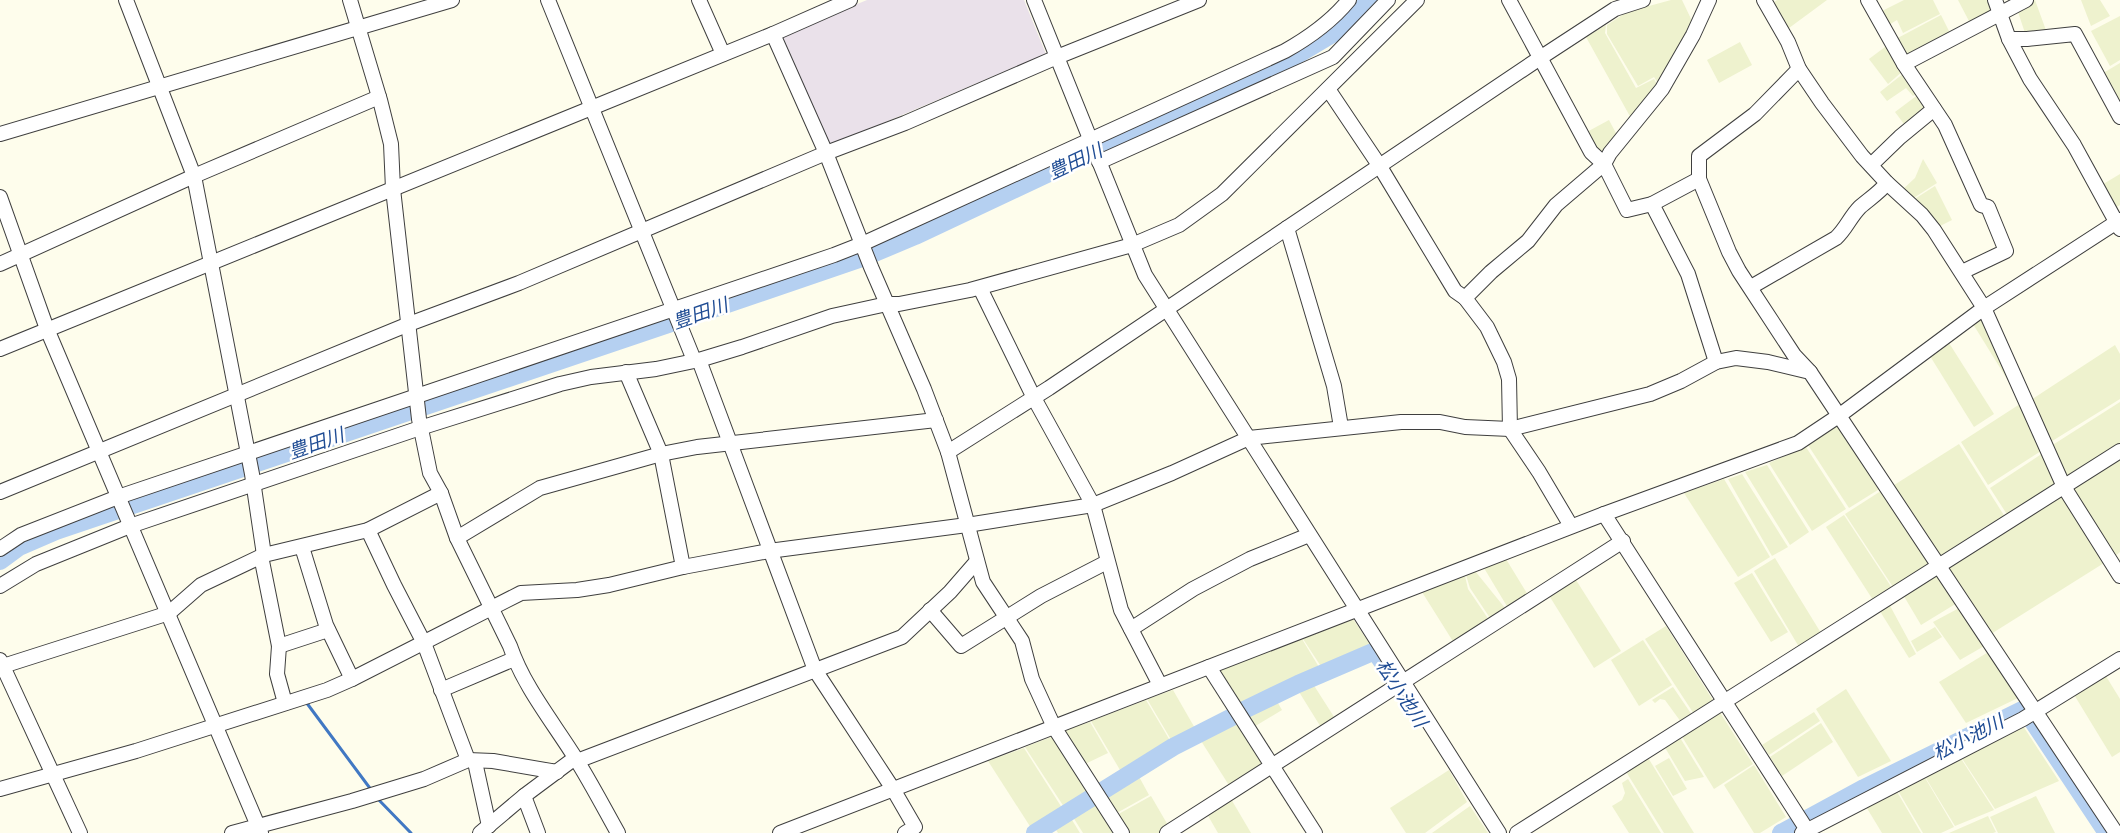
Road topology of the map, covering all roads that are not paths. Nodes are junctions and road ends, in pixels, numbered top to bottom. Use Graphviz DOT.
graph roads {
  1 [pos="126,0"];
  2 [pos="350,0"];
  3 [pos="452,0"];
  4 [pos="548,0"];
  5 [pos="699,0"];
  6 [pos="850,0"];
  7 [pos="1034,0"];
  8 [pos="1199,0"];
  9 [pos="1350,0"];
  10 [pos="1388,0"];
  11 [pos="1417,0"];
  12 [pos="1509,0"];
  13 [pos="1643,0"];
  14 [pos="1709,0"];
  15 [pos="1764,0"];
  16 [pos="1868,0"];
  17 [pos="1995,0"];
  18 [pos="2026,0"];
  19 [pos="1401,6"];
  20 [pos="2000,14"];
  21 [pos="358,28"];
  22 [pos="773,34"];
  23 [pos="2009,39"];
  24 [pos="724,54"];
  25 [pos="1057,57"];
  26 [pos="1540,58"];
  27 [pos="1904,64"];
  28 [pos="1798,69"];
  29 [pos="160,86"];
  30 [pos="1328,89"];
  31 [pos="380,97"];
  32 [pos="590,108"];
  33 [pos="1934,109"];
  34 [pos="2120,117"];
  35 [pos="0,134"];
  36 [pos="1091,140"];
  37 [pos="826,152"];
  38 [pos="1099,160"];
  39 [pos="1604,164"];
  40 [pos="1379,166"];
  41 [pos="1871,166"];
  42 [pos="194,176"];
  43 [pos="1699,179"];
  44 [pos="1887,183"];
  45 [pos="393,189"];
  46 [pos="0,197"];
  47 [pos="1652,204"];
  48 [pos="2119,224"];
  49 [pos="1287,228"];
  50 [pos="643,230"];
  51 [pos="862,245"];
  52 [pos="1132,245"];
  53 [pos="20,255"];
  54 [pos="211,262"];
  55 [pos="0,264"];
  56 [pos="1962,272"];
  57 [pos="1751,287"];
  58 [pos="980,288"];
  59 [pos="1465,298"];
  60 [pos="887,304"];
  61 [pos="1984,308"];
  62 [pos="674,309"];
  63 [pos="1166,310"];
  64 [pos="409,324"];
  65 [pos="47,329"];
  66 [pos="0,349"];
  67 [pos="697,360"];
  68 [pos="1716,362"];
  69 [pos="626,372"];
  70 [pos="1810,372"];
  71 [pos="237,395"];
  72 [pos="417,398"];
  73 [pos="1034,398"];
  74 [pos="1840,415"];
  75 [pos="936,420"];
  76 [pos="420,423"];
  77 [pos="1341,428"];
  78 [pos="1510,429"];
  79 [pos="1249,438"];
  80 [pos="731,443"];
  81 [pos="98,451"];
  82 [pos="2120,451"];
  83 [pos="948,452"];
  84 [pos="247,454"];
  85 [pos="661,454"];
  86 [pos="252,480"];
  87 [pos="2064,487"];
  88 [pos="0,492"];
  89 [pos="440,493"];
  90 [pos="119,499"];
  91 [pos="1093,505"];
  92 [pos="1604,514"];
  93 [pos="128,522"];
  94 [pos="967,525"];
  95 [pos="1572,526"];
  96 [pos="368,530"];
  97 [pos="1309,535"];
  98 [pos="458,538"];
  99 [pos="1623,541"];
  100 [pos="302,547"];
  101 [pos="0,549"];
  102 [pos="769,551"];
  103 [pos="263,556"];
  104 [pos="976,561"];
  105 [pos="1107,562"];
  106 [pos="1938,564"];
  107 [pos="683,567"];
  108 [pos="2120,576"];
  109 [pos="0,586"];
  110 [pos="491,608"];
  111 [pos="1356,609"];
  112 [pos="930,610"];
  113 [pos="168,613"];
  114 [pos="1007,617"];
  115 [pos="1131,629"];
  116 [pos="328,630"];
  117 [pos="424,643"];
  118 [pos="279,646"];
  119 [pos="514,659"];
  120 [pos="2120,659"];
  121 [pos="2,663"];
  122 [pos="1209,666"];
  123 [pos="815,670"];
  124 [pos="352,679"];
  125 [pos="1403,683"];
  126 [pos="1160,686"];
  127 [pos="441,690"];
  128 [pos="1724,701"];
  129 [pos="285,703"];
  130 [pos="2030,715"];
  131 [pos="1054,727"];
  132 [pos="216,728"];
  133 [pos="576,760"];
  134 [pos="471,761"];
  135 [pos="1272,765"];
  136 [pos="557,772"];
  137 [pos="52,773"];
  138 [pos="0,789"];
  139 [pos="893,789"];
  140 [pos="524,796"];
  141 [pos="260,829"];
  142 [pos="485,830"];
  143 [pos="913,831"];
  144 [pos="1806,831"];
  145 [pos="80,833"];
  146 [pos="232,833"];
  147 [pos="538,833"];
  148 [pos="618,833"];
  149 [pos="780,833"];
  150 [pos="1122,833"];
  151 [pos="1168,833"];
  152 [pos="1315,833"];
  153 [pos="1499,833"];
  154 [pos="1517,833"];
  155 [pos="2116,833"];
  1 -- 29 [label="street"];
  2 -- 21 [label="street"];
  3 -- 21 [label="street"];
  4 -- 32 [label="street"];
  5 -- 24 [label="street"];
  6 -- 22 [label="street"];
  7 -- 25 [label="street"];
  8 -- 25 [label="street"];
  9 -- 36 [label="street"];
  10 -- 38 [label="street"];
  11 -- 19 [label="street"];
  12 -- 26 [label="street"];
  13 -- 26 [label="street"];
  14 -- 39 [label="street"];
  15 -- 28 [label="street"];
  16 -- 27 [label="street"];
  17 -- 20 [label="street"];
  18 -- 20 [label="street"];
  19 -- 30 [label="street"];
  20 -- 23 [label="street"];
  20 -- 27 [label="street"];
  21 -- 29 [label="street"];
  21 -- 31 [label="street"];
  22 -- 24 [label="street"];
  22 -- 37 [label="street"];
  23 -- 34 [label="street"];
  23 -- 48 [label="street"];
  24 -- 32 [label="street"];
  25 -- 36 [label="street"];
  25 -- 37 [label="street"];
  26 -- 39 [label="street"];
  26 -- 40 [label="street"];
  27 -- 33 [label="street"];
  28 -- 41 [label="street"];
  28 -- 43 [label="street"];
  29 -- 35 [label="street"];
  29 -- 42 [label="street"];
  30 -- 40 [label="street"];
  30 -- 52 [label="street"];
  31 -- 42 [label="street"];
  31 -- 45 [label="street"];
  32 -- 45 [label="street"];
  32 -- 50 [label="street"];
  33 -- 41 [label="street"];
  33 -- 56 [label="street"];
  36 -- 38 [label="street"];
  36 -- 51 [label="street"];
  37 -- 50 [label="street"];
  37 -- 51 [label="street"];
  38 -- 52 [label="street"];
  39 -- 47 [label="street"];
  39 -- 59 [label="street"];
  40 -- 49 [label="street"];
  40 -- 59 [label="street"];
  41 -- 44 [label="street"];
  42 -- 53 [label="street"];
  42 -- 54 [label="street"];
  43 -- 47 [label="street"];
  43 -- 57 [label="street"];
  44 -- 56 [label="street"];
  44 -- 57 [label="street"];
  45 -- 54 [label="street"];
  45 -- 64 [label="street"];
  46 -- 53 [label="street"];
  47 -- 68 [label="street"];
  48 -- 61 [label="street"];
  49 -- 63 [label="street"];
  49 -- 77 [label="street"];
  50 -- 62 [label="street"];
  50 -- 64 [label="street"];
  51 -- 60 [label="street"];
  51 -- 62 [label="street"];
  52 -- 58 [label="street"];
  52 -- 63 [label="street"];
  53 -- 55 [label="street"];
  53 -- 65 [label="street"];
  54 -- 65 [label="street"];
  54 -- 71 [label="street"];
  56 -- 61 [label="street"];
  57 -- 70 [label="street"];
  58 -- 60 [label="street"];
  58 -- 73 [label="street"];
  59 -- 78 [label="street"];
  60 -- 67 [label="street"];
  60 -- 75 [label="street"];
  61 -- 74 [label="street"];
  61 -- 87 [label="street"];
  62 -- 67 [label="street"];
  62 -- 72 [label="street"];
  63 -- 73 [label="street"];
  63 -- 79 [label="street"];
  64 -- 71 [label="street"];
  64 -- 72 [label="street"];
  65 -- 66 [label="street"];
  65 -- 81 [label="street"];
  67 -- 69 [label="street"];
  67 -- 80 [label="street"];
  68 -- 70 [label="street"];
  68 -- 78 [label="street"];
  69 -- 76 [label="street"];
  69 -- 85 [label="street"];
  70 -- 74 [label="street"];
  71 -- 81 [label="street"];
  71 -- 84 [label="street"];
  72 -- 76 [label="street"];
  72 -- 84 [label="street"];
  73 -- 83 [label="street"];
  73 -- 91 [label="street"];
  74 -- 92 [label="street"];
  74 -- 106 [label="street"];
  75 -- 80 [label="street"];
  75 -- 83 [label="street"];
  76 -- 86 [label="street"];
  76 -- 89 [label="street"];
  77 -- 78 [label="street"];
  77 -- 79 [label="street"];
  78 -- 95 [label="street"];
  79 -- 91 [label="street"];
  79 -- 97 [label="street"];
  80 -- 85 [label="street"];
  80 -- 102 [label="street"];
  81 -- 88 [label="street"];
  81 -- 90 [label="street"];
  82 -- 87 [label="street"];
  83 -- 94 [label="street"];
  84 -- 86 [label="street"];
  84 -- 90 [label="street"];
  85 -- 98 [label="street"];
  85 -- 107 [label="street"];
  86 -- 93 [label="street"];
  86 -- 103 [label="street"];
  87 -- 106 [label="street"];
  87 -- 108 [label="street"];
  89 -- 96 [label="street"];
  89 -- 98 [label="street"];
  90 -- 93 [label="street"];
  90 -- 101 [label="street"];
  91 -- 94 [label="street"];
  91 -- 105 [label="street"];
  92 -- 95 [label="street"];
  92 -- 99 [label="street"];
  93 -- 109 [label="street"];
  93 -- 113 [label="street"];
  94 -- 102 [label="street"];
  94 -- 104 [label="street"];
  95 -- 111 [label="street"];
  96 -- 100 [label="street"];
  96 -- 117 [label="street"];
  97 -- 111 [label="street"];
  97 -- 115 [label="street"];
  98 -- 110 [label="street"];
  99 -- 125 [label="street"];
  99 -- 128 [label="street"];
  100 -- 103 [label="street"];
  100 -- 116 [label="street"];
  102 -- 107 [label="street"];
  102 -- 123 [label="street"];
  103 -- 113 [label="street"];
  103 -- 118 [label="street"];
  104 -- 112 [label="street"];
  104 -- 114 [label="street"];
  105 -- 114 [label="street"];
  105 -- 115 [label="street"];
  106 -- 128 [label="street"];
  106 -- 130 [label="street"];
  107 -- 110 [label="street"];
  110 -- 117 [label="street"];
  110 -- 119 [label="street"];
  111 -- 122 [label="street"];
  111 -- 125 [label="street"];
  112 -- 114 [label="street"];
  112 -- 123 [label="street"];
  113 -- 121 [label="street"];
  113 -- 132 [label="street"];
  114 -- 131 [label="street"];
  115 -- 126 [label="street"];
  116 -- 118 [label="street"];
  116 -- 124 [label="street"];
  117 -- 124 [label="street"];
  117 -- 127 [label="street"];
  118 -- 129 [label="street"];
  119 -- 127 [label="street"];
  119 -- 133 [label="street"];
  120 -- 130 [label="street"];
  121 -- 137 [label="street"];
  122 -- 126 [label="street"];
  122 -- 135 [label="street"];
  123 -- 133 [label="street"];
  123 -- 139 [label="street"];
  124 -- 129 [label="street"];
  125 -- 135 [label="street"];
  125 -- 153 [label="street"];
  126 -- 131 [label="street"];
  127 -- 134 [label="street"];
  128 -- 144 [label="street"];
  128 -- 154 [label="street"];
  129 -- 132 [label="street"];
  130 -- 144 [label="street"];
  130 -- 155 [label="street"];
  131 -- 139 [label="street"];
  131 -- 150 [label="street"];
  132 -- 137 [label="street"];
  132 -- 141 [label="street"];
  133 -- 136 [label="street"];
  133 -- 148 [label="street"];
  134 -- 136 [label="street"];
  134 -- 141 [label="street"];
  134 -- 142 [label="street"];
  135 -- 151 [label="street"];
  135 -- 152 [label="street"];
  136 -- 140 [label="street"];
  137 -- 138 [label="street"];
  137 -- 145 [label="street"];
  139 -- 143 [label="street"];
  139 -- 149 [label="street"];
  140 -- 142 [label="street"];
  140 -- 147 [label="street"];
  141 -- 146 [label="street"];
}
